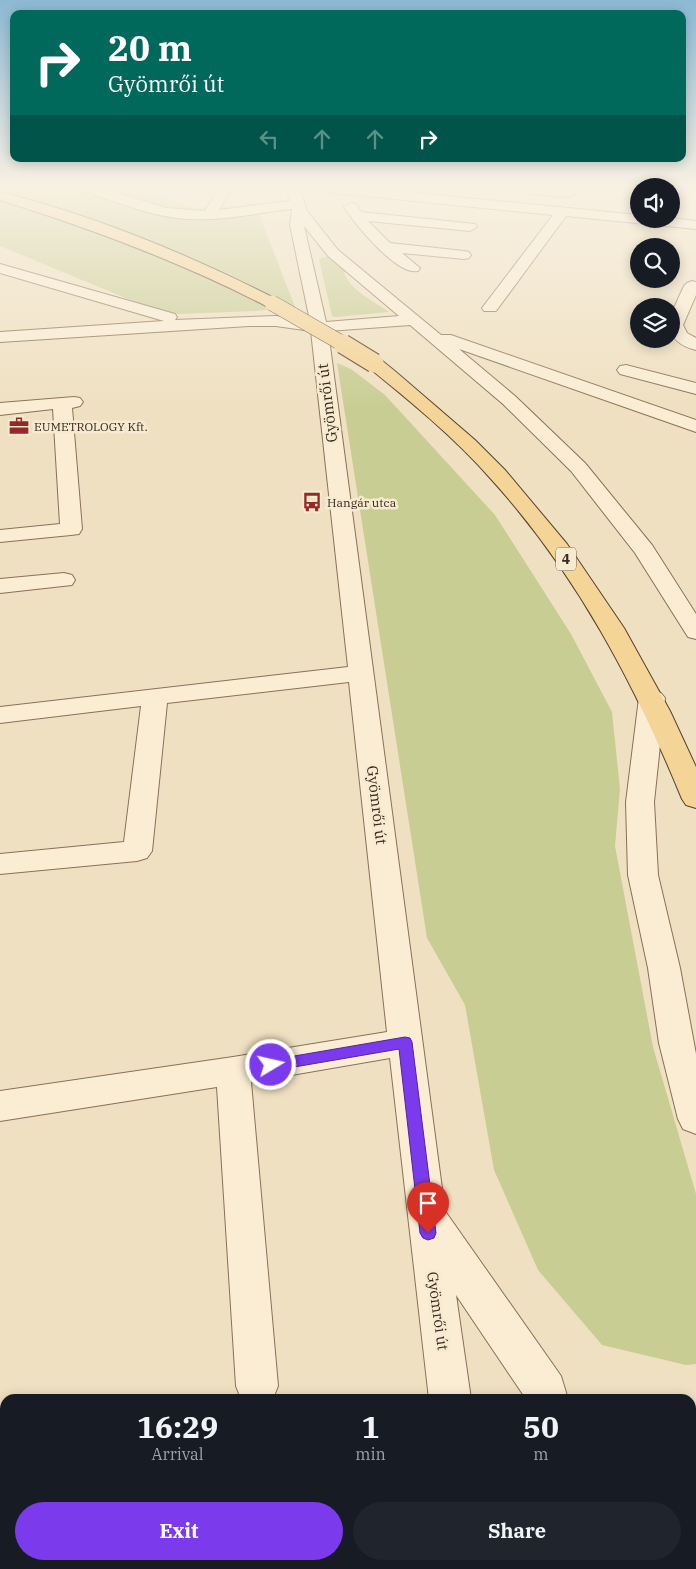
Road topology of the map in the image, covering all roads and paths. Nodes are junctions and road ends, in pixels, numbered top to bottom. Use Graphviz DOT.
graph roads {
  1 [pos="186,261"];
  2 [pos="305,261"];
  3 [pos="343,261"];
  4 [pos="403,261"];
  5 [pos="526,261"];
  6 [pos="0,268"];
  7 [pos="413,268"];
  8 [pos="692,286"];
  9 [pos="490,308"];
  10 [pos="414,320"];
  11 [pos="192,324"];
  12 [pos="319,327"];
  13 [pos="430,334"];
  14 [pos="0,337"];
  15 [pos="695,346"];
  16 [pos="626,370"];
  17 [pos="561,378"];
  18 [pos="696,389"];
  19 [pos="516,391"];
  20 [pos="0,409"];
  21 [pos="696,426"];
  22 [pos="0,536"];
  23 [pos="64,580"];
  24 [pos="0,586"];
  25 [pos="696,632"];
  26 [pos="360,674"];
  27 [pos="155,697"];
  28 [pos="652,698"];
  29 [pos="0,715"];
  30 [pos="696,800"];
  31 [pos="0,864"];
  32 [pos="405,1042"];
  33 [pos="233,1071"];
  34 [pos="0,1106"];
  35 [pos="696,1119"];
  36 [pos="426,1214"];
  37 [pos="257,1386"];
  38 [pos="449,1394"];
  39 [pos="546,1394"];
  1 -- 28 [label="main road, 4, bridge"];
  2 -- 12 [label="street, Gyömrői út"];
  3 -- 10 [label="street, Gyömrői út"];
  4 -- 7 [label="street"];
  5 -- 9 [label="street"];
  6 -- 11 [label="street"];
  8 -- 15 [label="street"];
  10 -- 12 [label="street"];
  10 -- 13 [label="street, Gyömrői út"];
  11 -- 12 [label="street"];
  11 -- 14 [label="street"];
  12 -- 26 [label="street, Gyömrői út"];
  13 -- 17 [label="street"];
  13 -- 19 [label="street, Gyömrői út"];
  16 -- 18 [label="street"];
  17 -- 19 [label="street"];
  17 -- 21 [label="street"];
  19 -- 25 [label="street, Gyömrői út"];
  20 -- 22 [label="street"];
  23 -- 24 [label="street"];
  26 -- 27 [label="street"];
  26 -- 32 [label="street, Gyömrői út"];
  27 -- 29 [label="street"];
  27 -- 31 [label="street"];
  28 -- 30 [label="main road, 4"];
  28 -- 35 [label="street"];
  32 -- 33 [label="street"];
  32 -- 36 [label="street, Gyömrői út"];
  33 -- 34 [label="street"];
  33 -- 37 [label="street"];
  36 -- 38 [label="street, Gyömrői út"];
  36 -- 39 [label="street"];
}
